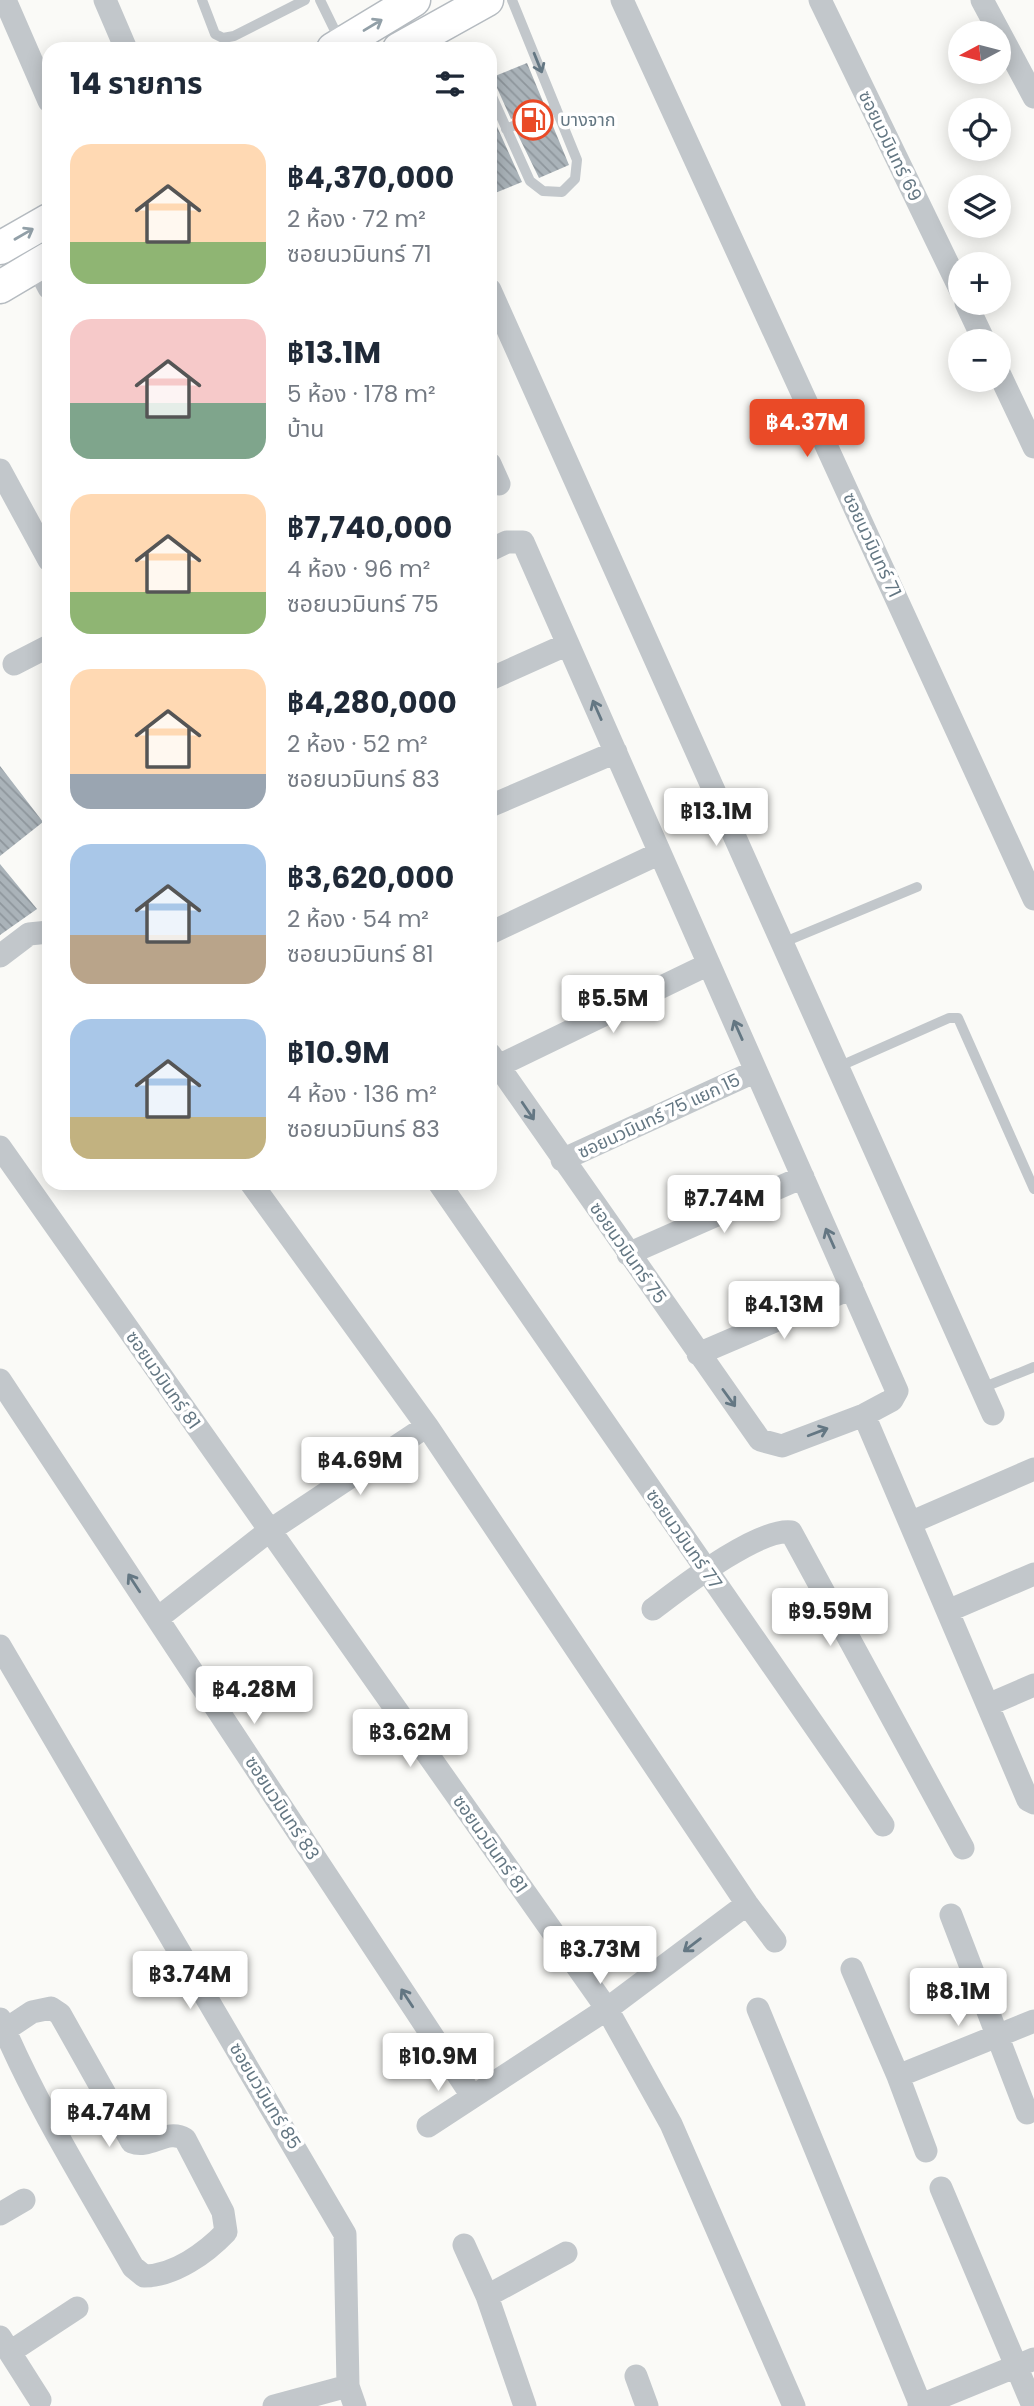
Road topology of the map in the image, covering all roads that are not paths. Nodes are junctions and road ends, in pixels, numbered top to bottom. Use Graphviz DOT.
graph roads {
  1 [pos="5,0"];
  2 [pos="105,0"];
  3 [pos="202,0"];
  4 [pos="305,0"];
  5 [pos="320,0"];
  6 [pos="414,0"];
  7 [pos="487,0"];
  8 [pos="512,0"];
  9 [pos="622,0"];
  10 [pos="820,0"];
  11 [pos="982,0"];
  12 [pos="123,42"];
  13 [pos="336,42"];
  14 [pos="344,42"];
  15 [pos="418,42"];
  16 [pos="42,85"];
  17 [pos="1032,91"];
  18 [pos="497,108"];
  19 [pos="556,108"];
  20 [pos="506,129"];
  21 [pos="42,224"];
  22 [pos="0,248"];
  23 [pos="948,264"];
  24 [pos="42,271"];
  25 [pos="0,287"];
  26 [pos="497,306"];
  27 [pos="1008,392"];
  28 [pos="1034,447"];
  29 [pos="0,470"];
  30 [pos="42,547"];
  31 [pos="497,547"];
  32 [pos="568,645"];
  33 [pos="42,650"];
  34 [pos="14,664"];
  35 [pos="497,676"];
  36 [pos="615,752"];
  37 [pos="497,803"];
  38 [pos="660,853"];
  39 [pos="917,887"];
  40 [pos="1034,899"];
  41 [pos="497,930"];
  42 [pos="42,933"];
  43 [pos="782,943"];
  44 [pos="0,956"];
  45 [pos="709,964"];
  46 [pos="497,1059"];
  47 [pos="497,1064"];
  48 [pos="838,1067"];
  49 [pos="756,1071"];
  50 [pos="0,1147"];
  51 [pos="562,1160"];
  52 [pos="803,1177"];
  53 [pos="1034,1189"];
  54 [pos="256,1190"];
  55 [pos="444,1190"];
  56 [pos="628,1254"];
  57 [pos="852,1288"];
  58 [pos="698,1354"];
  59 [pos="1034,1367"];
  60 [pos="0,1380"];
  61 [pos="982,1388"];
  62 [pos="993,1414"];
  63 [pos="864,1415"];
  64 [pos="427,1426"];
  65 [pos="1034,1469"];
  66 [pos="912,1522"];
  67 [pos="269,1531"];
  68 [pos="705,1571"];
  69 [pos="1034,1574"];
  70 [pos="653,1609"];
  71 [pos="950,1610"];
  72 [pos="158,1618"];
  73 [pos="0,1646"];
  74 [pos="1034,1685"];
  75 [pos="990,1704"];
  76 [pos="1034,1804"];
  77 [pos="883,1825"];
  78 [pos="963,1848"];
  79 [pos="747,1904"];
  80 [pos="951,1915"];
  81 [pos="775,1941"];
  82 [pos="852,1969"];
  83 [pos="607,2009"];
  84 [pos="758,2009"];
  85 [pos="1034,2021"];
  86 [pos="2,2025"];
  87 [pos="997,2035"];
  88 [pos="898,2076"];
  89 [pos="472,2096"];
  90 [pos="1027,2113"];
  91 [pos="428,2126"];
  92 [pos="926,2151"];
  93 [pos="941,2188"];
  94 [pos="24,2200"];
  95 [pos="0,2214"];
  96 [pos="464,2245"];
  97 [pos="566,2253"];
  98 [pos="487,2296"];
  99 [pos="76,2308"];
  100 [pos="5,2344"];
  101 [pos="1026,2362"];
  102 [pos="636,2376"];
  103 [pos="351,2396"];
  104 [pos="40,2400"];
  105 [pos="274,2406"];
  106 [pos="526,2406"];
  107 [pos="647,2406"];
  108 [pos="794,2406"];
  109 [pos="920,2406"];
  110 [pos="1033,2406"];
  1 -- 16 [label="street"];
  2 -- 12 [label="street"];
  3 -- 4 [label="lane"];
  5 -- 13 [label="lane"];
  14 -- 6 [label="main road, one-way"];
  7 -- 15 [label="main road"];
  8 -- 19 [label="lane, one-way"];
  9 -- 40 [label="street, ซอยนวมินทร์ 71"];
  10 -- 23 [label="street, ซอยนวมินทร์ 69"];
  11 -- 17 [label="street"];
  18 -- 20 [label="lane"];
  19 -- 20 [label="lane"];
  19 -- 20 [label="lane"];
  22 -- 21 [label="main road, one-way"];
  24 -- 25 [label="main road"];
  26 -- 43 [label="street"];
  27 -- 28 [label="street"];
  29 -- 30 [label="street"];
  31 -- 32 [label="street"];
  32 -- 35 [label="street"];
  36 -- 32 [label="street, one-way"];
  33 -- 34 [label="street"];
  36 -- 37 [label="street"];
  36 -- 38 [label="street"];
  38 -- 41 [label="street"];
  38 -- 45 [label="street"];
  39 -- 43 [label="lane"];
  42 -- 44 [label="street"];
  43 -- 48 [label="street"];
  45 -- 46 [label="street"];
  49 -- 45 [label="street, one-way"];
  47 -- 51 [label="street, ซอยนวมินทร์ 75, one-way"];
  48 -- 53 [label="lane"];
  48 -- 61 [label="street"];
  49 -- 51 [label="street, ซอยนวมินทร์ 75 แยก 15"];
  49 -- 52 [label="street"];
  50 -- 67 [label="street, ซอยนวมินทร์ 81"];
  51 -- 56 [label="street, ซอยนวมินทร์ 75"];
  52 -- 56 [label="street"];
  57 -- 52 [label="street, one-way"];
  54 -- 64 [label="street"];
  55 -- 68 [label="street, ซอยนวมินทร์ 77"];
  56 -- 58 [label="street, ซอยนวมินทร์ 75"];
  57 -- 58 [label="street"];
  57 -- 63 [label="street"];
  58 -- 63 [label="street, ซอยนวมินทร์ 75, one-way"];
  59 -- 61 [label="lane"];
  72 -- 60 [label="street, ซอยนวมินทร์ 83, one-way"];
  61 -- 62 [label="street"];
  63 -- 66 [label="street"];
  64 -- 67 [label="street"];
  64 -- 79 [label="street"];
  65 -- 66 [label="street"];
  66 -- 71 [label="street"];
  67 -- 72 [label="street"];
  67 -- 83 [label="street, ซอยนวมินทร์ 81"];
  68 -- 70 [label="street"];
  68 -- 77 [label="street, ซอยนวมินทร์ 77"];
  68 -- 78 [label="street"];
  69 -- 71 [label="street"];
  71 -- 75 [label="street"];
  89 -- 72 [label="street, ซอยนวมินทร์ 83, one-way"];
  73 -- 103 [label="street, ซอยนวมินทร์ 85"];
  74 -- 75 [label="street"];
  75 -- 76 [label="street"];
  79 -- 81 [label="street"];
  79 -- 83 [label="street, one-way"];
  80 -- 87 [label="street"];
  82 -- 88 [label="street"];
  83 -- 89 [label="street"];
  83 -- 108 [label="street, ซอยนวมินทร์ 81"];
  84 -- 109 [label="street"];
  85 -- 87 [label="street"];
  86 -- 86 [label="street"];
  87 -- 88 [label="street"];
  87 -- 90 [label="street"];
  88 -- 92 [label="street"];
  89 -- 91 [label="street"];
  93 -- 101 [label="street"];
  94 -- 95 [label="street"];
  96 -- 98 [label="street"];
  97 -- 98 [label="street"];
  98 -- 106 [label="street"];
  99 -- 100 [label="street"];
  100 -- 104 [label="street"];
  101 -- 109 [label="street"];
  101 -- 110 [label="street"];
  102 -- 107 [label="street"];
  103 -- 105 [label="street"];
}
